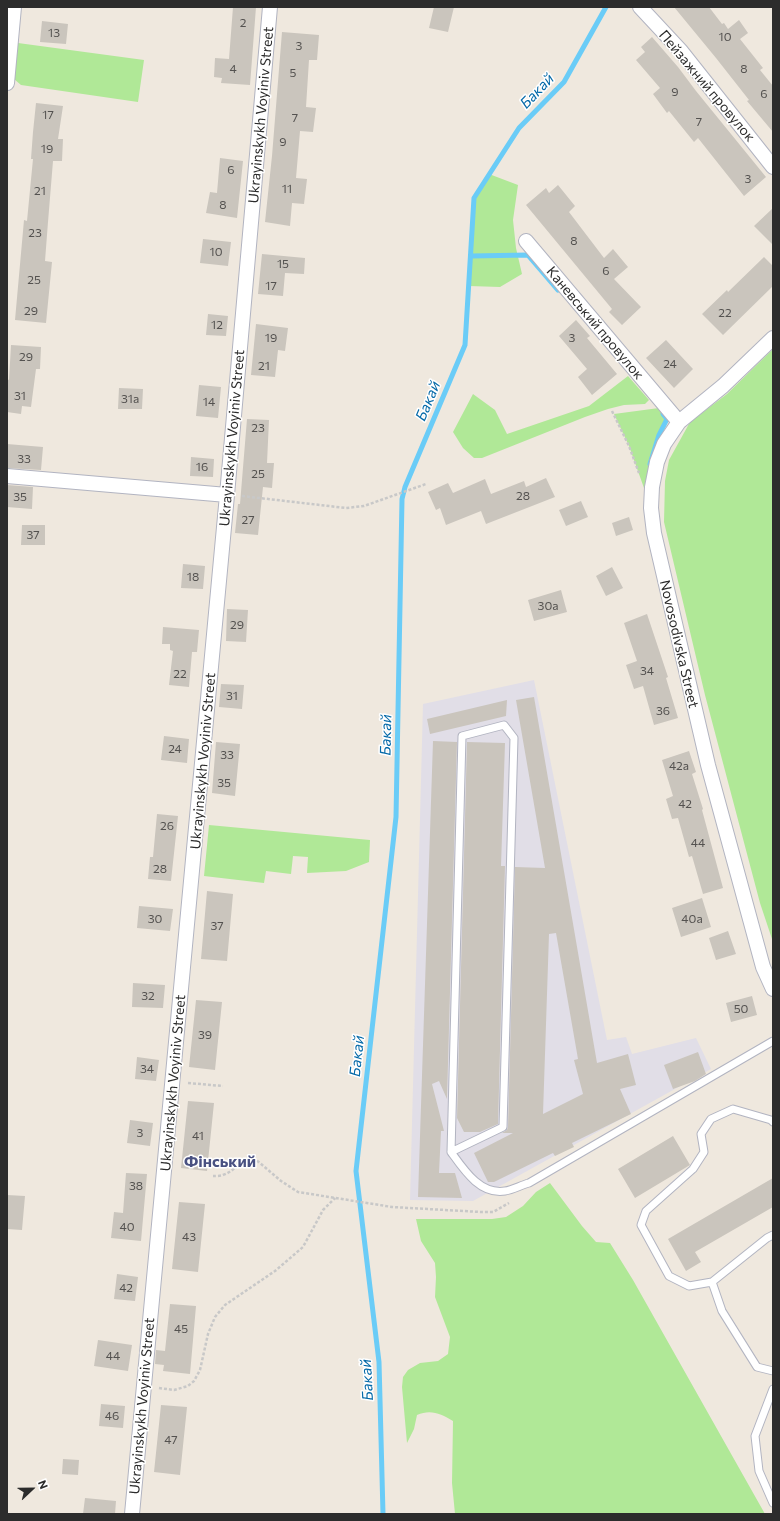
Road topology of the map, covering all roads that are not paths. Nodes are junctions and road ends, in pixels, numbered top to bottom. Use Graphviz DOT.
graph roads {
  1 [pos="14,7"];
  2 [pos="270,7"];
  3 [pos="640,7"];
  4 [pos="7,83"];
  5 [pos="773,167"];
  6 [pos="526,241"];
  7 [pos="773,338"];
  8 [pos="679,422"];
  9 [pos="7,476"];
  10 [pos="228,495"];
  11 [pos="773,989"];
  12 [pos="773,1041"];
  13 [pos="773,1122"];
  14 [pos="451,1152"];
  15 [pos="773,1235"];
  16 [pos="712,1282"];
  17 [pos="773,1371"];
  18 [pos="773,1390"];
  19 [pos="773,1503"];
  20 [pos="132,1514"];
  1 -- 4 [label="street"];
  2 -- 10 [label="street, Ukrayinskykh Voyiniv Street"];
  3 -- 5 [label="street, Пейзажний провулок"];
  6 -- 8 [label="street, Каневський провулок"];
  7 -- 8 [label="street, Novosodivska Street"];
  8 -- 11 [label="street, Novosodivska Street"];
  9 -- 10 [label="street"];
  10 -- 20 [label="street, Ukrayinskykh Voyiniv Street"];
  12 -- 14 [label="lane"];
  13 -- 16 [label="lane"];
  14 -- 14 [label="lane"];
  15 -- 16 [label="lane"];
  16 -- 17 [label="lane"];
  18 -- 19 [label="lane"];
}
